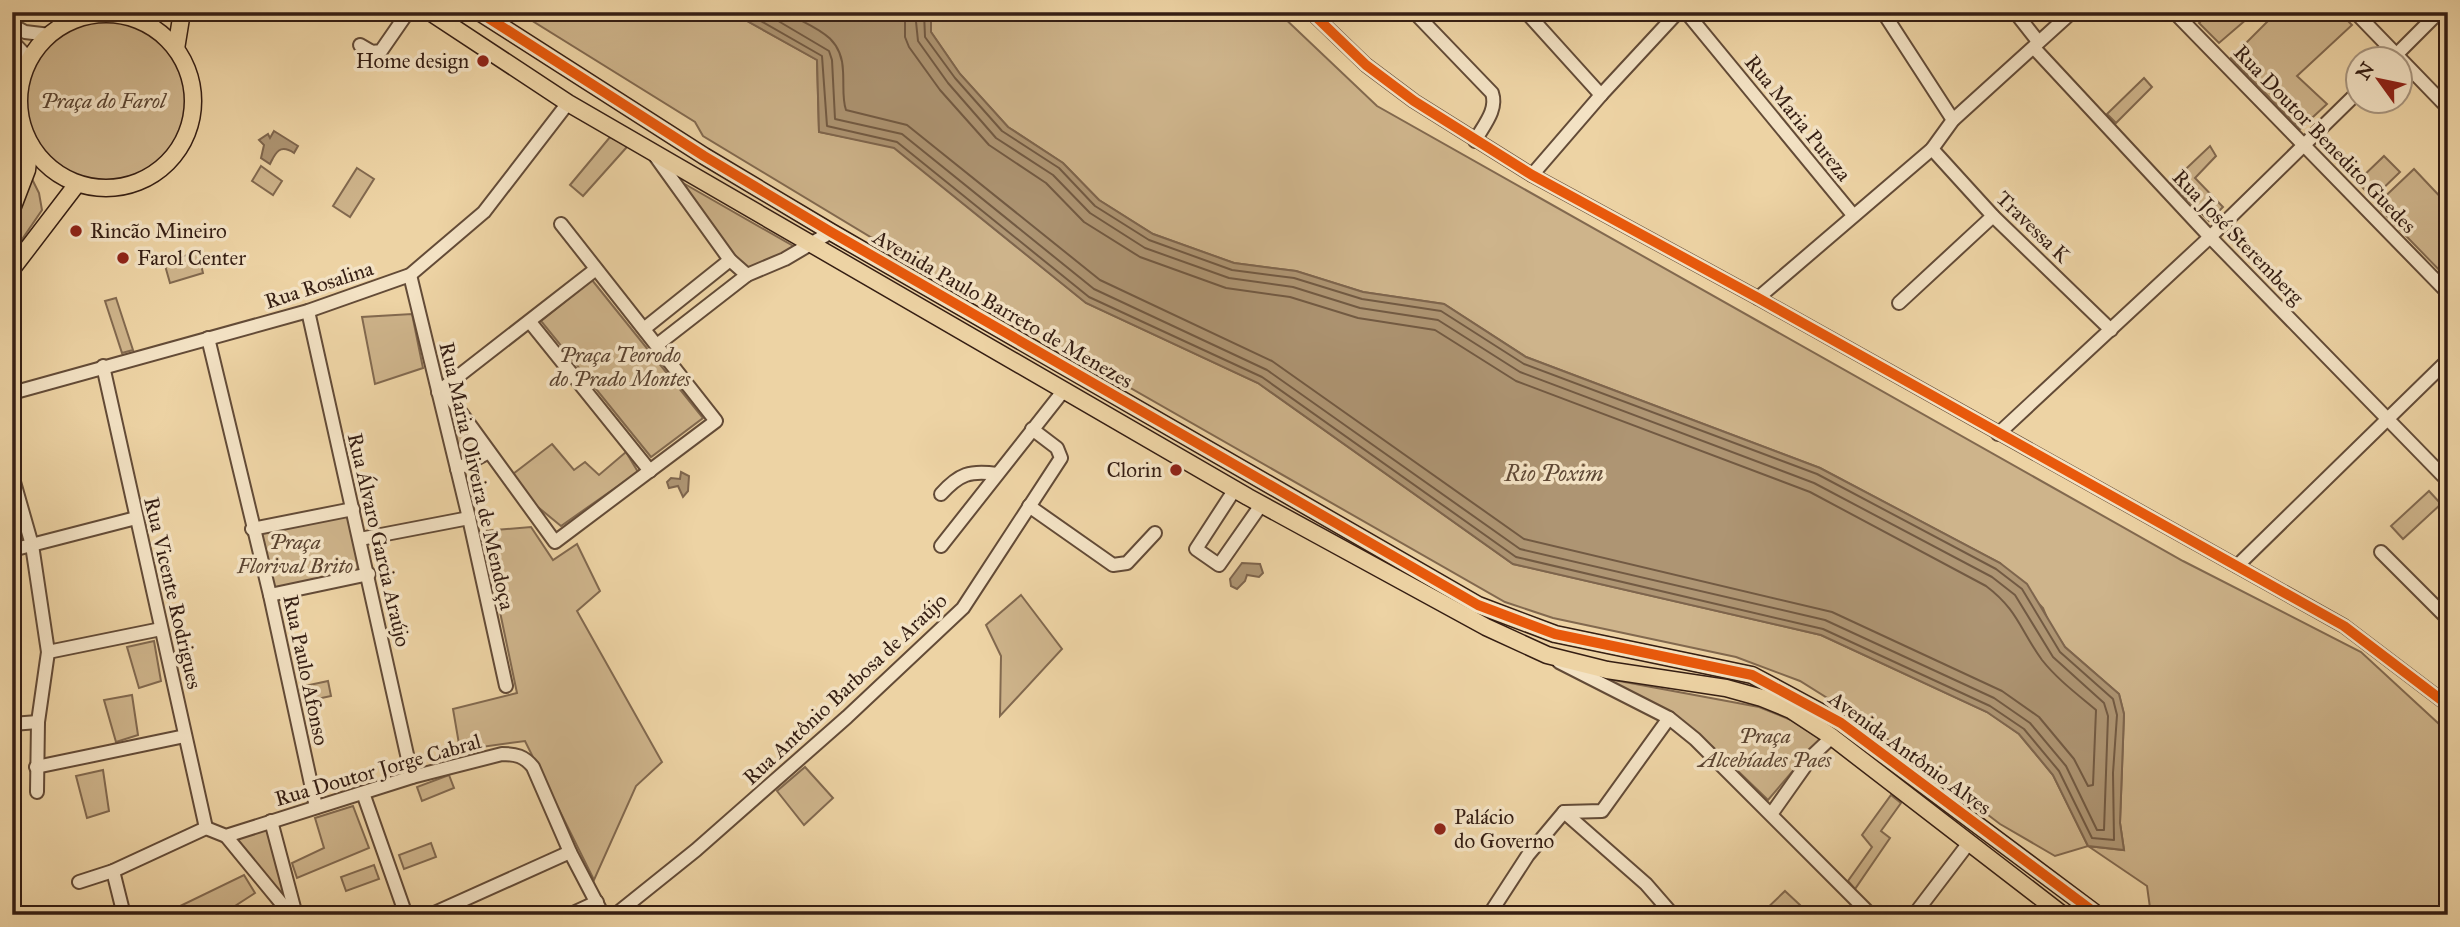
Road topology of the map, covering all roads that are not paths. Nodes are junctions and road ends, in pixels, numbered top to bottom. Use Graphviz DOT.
graph roads {
  1 [pos="182,12"];
  2 [pos="408,12"];
  3 [pos="429,12"];
  4 [pos="479,12"];
  5 [pos="1311,12"];
  6 [pos="1414,12"];
  7 [pos="1525,12"];
  8 [pos="1678,12"];
  9 [pos="1686,12"];
  10 [pos="1883,12"];
  11 [pos="2015,12"];
  12 [pos="2072,12"];
  13 [pos="2174,12"];
  14 [pos="2355,12"];
  15 [pos="2439,12"];
  16 [pos="140,15"];
  17 [pos="12,25"];
  18 [pos="50,35"];
  19 [pos="12,41"];
  20 [pos="2384,46"];
  21 [pos="2405,46"];
  22 [pos="366,48"];
  23 [pos="176,49"];
  24 [pos="2035,49"];
  25 [pos="30,60"];
  26 [pos="2414,76"];
  27 [pos="1601,95"];
  28 [pos="568,103"];
  29 [pos="2344,106"];
  30 [pos="2448,108"];
  31 [pos="1953,120"];
  32 [pos="1475,141"];
  33 [pos="30,144"];
  34 [pos="685,144"];
  35 [pos="2306,145"];
  36 [pos="1932,149"];
  37 [pos="652,150"];
  38 [pos="670,162"];
  39 [pos="1532,175"];
  40 [pos="77,184"];
  41 [pos="12,209"];
  42 [pos="1853,215"];
  43 [pos="1993,216"];
  44 [pos="561,224"];
  45 [pos="831,232"];
  46 [pos="2210,237"];
  47 [pos="812,244"];
  48 [pos="730,260"];
  49 [pos="12,269"];
  50 [pos="596,269"];
  51 [pos="410,275"];
  52 [pos="747,275"];
  53 [pos="2448,293"];
  54 [pos="1758,298"];
  55 [pos="1899,303"];
  56 [pos="308,311"];
  57 [pos="530,322"];
  58 [pos="645,328"];
  59 [pos="2111,330"];
  60 [pos="208,338"];
  61 [pos="657,345"];
  62 [pos="2448,360"];
  63 [pos="103,366"];
  64 [pos="440,390"];
  65 [pos="1064,390"];
  66 [pos="12,393"];
  67 [pos="2388,418"];
  68 [pos="1032,429"];
  69 [pos="1998,434"];
  70 [pos="489,452"];
  71 [pos="457,469"];
  72 [pos="650,471"];
  73 [pos="997,474"];
  74 [pos="12,475"];
  75 [pos="2448,481"];
  76 [pos="1235,489"];
  77 [pos="941,494"];
  78 [pos="1261,505"];
  79 [pos="1029,506"];
  80 [pos="353,509"];
  81 [pos="136,518"];
  82 [pos="470,518"];
  83 [pos="252,529"];
  84 [pos="1155,533"];
  85 [pos="360,539"];
  86 [pos="32,545"];
  87 [pos="941,546"];
  88 [pos="12,550"];
  89 [pos="2381,552"];
  90 [pos="2236,566"];
  91 [pos="369,574"];
  92 [pos="270,595"];
  93 [pos="2448,619"];
  94 [pos="1517,623"];
  95 [pos="161,629"];
  96 [pos="48,652"];
  97 [pos="1546,655"];
  98 [pos="506,686"];
  99 [pos="2448,705"];
  100 [pos="1669,718"];
  101 [pos="37,722"];
  102 [pos="12,724"];
  103 [pos="185,736"];
  104 [pos="1832,737"];
  105 [pos="36,766"];
  106 [pos="412,778"];
  107 [pos="37,792"];
  108 [pos="363,793"];
  109 [pos="316,807"];
  110 [pos="1602,811"];
  111 [pos="1563,812"];
  112 [pos="1772,813"];
  113 [pos="271,821"];
  114 [pos="206,828"];
  115 [pos="1591,834"];
  116 [pos="226,836"];
  117 [pos="1968,844"];
  118 [pos="570,852"];
  119 [pos="113,871"];
  120 [pos="79,882"];
  121 [pos="597,902"];
  122 [pos="124,915"];
  123 [pos="293,915"];
  124 [pos="406,915"];
  125 [pos="430,915"];
  126 [pos="569,915"];
  127 [pos="603,915"];
  128 [pos="615,915"];
  129 [pos="1489,915"];
  130 [pos="1673,915"];
  131 [pos="1871,915"];
  132 [pos="1914,915"];
  133 [pos="2063,915"];
  134 [pos="2098,915"];
  1 -- 23 [label="main road"];
  2 -- 22 [label="street"];
  3 -- 28 [label="main road, Avenida Paulo Barreto de Menezes"];
  4 -- 34 [label="main road, Avenida Paulo Barreto de Menezes"];
  5 -- 32 [label="street"];
  6 -- 32 [label="street"];
  7 -- 27 [label="street"];
  8 -- 27 [label="street"];
  9 -- 42 [label="street, Rua Maria Pureza"];
  10 -- 31 [label="street"];
  11 -- 24 [label="street, Rua José Steremberg"];
  12 -- 24 [label="street"];
  13 -- 35 [label="street, Rua Doutor Benedito Guedes"];
  14 -- 20 [label="street"];
  15 -- 21 [label="street"];
  16 -- 18 [label="main road"];
  16 -- 23 [label="main road"];
  17 -- 18 [label="street"];
  18 -- 25 [label="main road"];
  19 -- 25 [label="street"];
  23 -- 40 [label="main road"];
  24 -- 31 [label="street"];
  24 -- 46 [label="street, Rua José Steremberg"];
  25 -- 33 [label="main road"];
  26 -- 30 [label="street"];
  27 -- 39 [label="street"];
  28 -- 37 [label="main road, Avenida Paulo Barreto de Menezes"];
  28 -- 51 [label="street, Rua Rosalina"];
  29 -- 35 [label="street"];
  31 -- 36 [label="street"];
  32 -- 39 [label="street"];
  33 -- 40 [label="main road"];
  33 -- 41 [label="main road"];
  34 -- 38 [label="main road"];
  34 -- 45 [label="main road, Avenida Paulo Barreto de Menezes"];
  35 -- 46 [label="street"];
  35 -- 53 [label="street, Rua Doutor Benedito Guedes"];
  36 -- 42 [label="street"];
  36 -- 43 [label="street, Travessa K"];
  37 -- 38 [label="main road, Avenida Paulo Barreto de Menezes"];
  37 -- 48 [label="street"];
  38 -- 47 [label="main road, Avenida Paulo Barreto de Menezes"];
  39 -- 54 [label="street"];
  40 -- 49 [label="main road"];
  42 -- 54 [label="street"];
  43 -- 55 [label="street"];
  43 -- 59 [label="street, Travessa K"];
  44 -- 50 [label="street"];
  45 -- 47 [label="street"];
  45 -- 94 [label="main road, Avenida Paulo Barreto de Menezes"];
  46 -- 59 [label="street"];
  46 -- 67 [label="street, Rua José Steremberg"];
  47 -- 52 [label="street"];
  47 -- 65 [label="main road, Avenida Paulo Barreto de Menezes"];
  48 -- 52 [label="street"];
  48 -- 58 [label="street"];
  50 -- 57 [label="street"];
  50 -- 58 [label="street"];
  51 -- 56 [label="street, Rua Rosalina"];
  51 -- 64 [label="street, Rua Maria Oliveira de Mendoça"];
  52 -- 61 [label="street"];
  54 -- 69 [label="street"];
  56 -- 60 [label="street, Rua Rosalina"];
  56 -- 80 [label="street, Rua Álvaro Garcia Araújo"];
  57 -- 64 [label="street"];
  57 -- 72 [label="street"];
  58 -- 61 [label="street"];
  59 -- 69 [label="street"];
  60 -- 63 [label="street, Rua Rosalina"];
  60 -- 83 [label="street, Rua Paulo Afonso"];
  61 -- 72 [label="street"];
  62 -- 67 [label="street"];
  63 -- 66 [label="street, Rua Rosalina"];
  63 -- 81 [label="street, Rua Vicente Rodrigues"];
  64 -- 70 [label="street"];
  64 -- 71 [label="street, Rua Maria Oliveira de Mendoça"];
  65 -- 68 [label="street"];
  65 -- 76 [label="main road, Avenida Paulo Barreto de Menezes"];
  67 -- 75 [label="street, Rua José Steremberg"];
  67 -- 90 [label="street"];
  68 -- 73 [label="street"];
  68 -- 79 [label="street, Rua Antônio Barbosa de Araújo"];
  69 -- 90 [label="street"];
  70 -- 71 [label="street"];
  70 -- 72 [label="street"];
  71 -- 82 [label="street, Rua Maria Oliveira de Mendoça"];
  73 -- 77 [label="street"];
  73 -- 87 [label="street"];
  74 -- 86 [label="street"];
  76 -- 78 [label="main road, Avenida Paulo Barreto de Menezes"];
  76 -- 78 [label="street"];
  78 -- 97 [label="main road, Avenida Paulo Barreto de Menezes"];
  79 -- 84 [label="street"];
  79 -- 128 [label="street, Rua Antônio Barbosa de Araújo"];
  80 -- 83 [label="street"];
  80 -- 85 [label="street, Rua Álvaro Garcia Araújo"];
  81 -- 86 [label="street"];
  81 -- 95 [label="street, Rua Vicente Rodrigues"];
  82 -- 85 [label="street"];
  82 -- 98 [label="street, Rua Maria Oliveira de Mendoça"];
  83 -- 92 [label="street, Rua Paulo Afonso"];
  85 -- 91 [label="street, Rua Álvaro Garcia Araújo"];
  86 -- 88 [label="street"];
  86 -- 96 [label="street"];
  89 -- 93 [label="street"];
  90 -- 99 [label="street"];
  91 -- 92 [label="street"];
  91 -- 106 [label="street, Rua Álvaro Garcia Araújo"];
  92 -- 109 [label="street, Rua Paulo Afonso"];
  94 -- 134 [label="main road, Avenida Antônio Alves"];
  95 -- 96 [label="street"];
  95 -- 103 [label="street, Rua Vicente Rodrigues"];
  96 -- 101 [label="street"];
  97 -- 100 [label="street"];
  97 -- 104 [label="main road, Avenida Antônio Alves"];
  100 -- 110 [label="street"];
  100 -- 112 [label="street"];
  101 -- 102 [label="street"];
  101 -- 105 [label="street"];
  103 -- 105 [label="street"];
  103 -- 114 [label="street, Rua Vicente Rodrigues"];
  104 -- 112 [label="street"];
  104 -- 117 [label="main road, Avenida Antônio Alves"];
  105 -- 107 [label="street"];
  106 -- 108 [label="street, Rua Doutor Jorge Cabral"];
  106 -- 118 [label="street, Rua Doutor Jorge Cabral"];
  108 -- 109 [label="street, Rua Doutor Jorge Cabral"];
  108 -- 124 [label="street"];
  109 -- 113 [label="street, Rua Doutor Jorge Cabral"];
  110 -- 111 [label="street"];
  110 -- 115 [label="street"];
  111 -- 115 [label="street"];
  111 -- 129 [label="street"];
  112 -- 131 [label="street"];
  113 -- 116 [label="street, Rua Doutor Jorge Cabral"];
  113 -- 123 [label="street"];
  114 -- 116 [label="street"];
  114 -- 119 [label="street"];
  115 -- 130 [label="street"];
  116 -- 123 [label="street"];
  117 -- 132 [label="street"];
  117 -- 133 [label="main road, Avenida Antônio Alves"];
  118 -- 121 [label="street, Rua Doutor Jorge Cabral"];
  118 -- 125 [label="street"];
  119 -- 120 [label="street"];
  119 -- 122 [label="street"];
  121 -- 126 [label="street"];
  121 -- 127 [label="street, Rua Doutor Jorge Cabral"];
}
